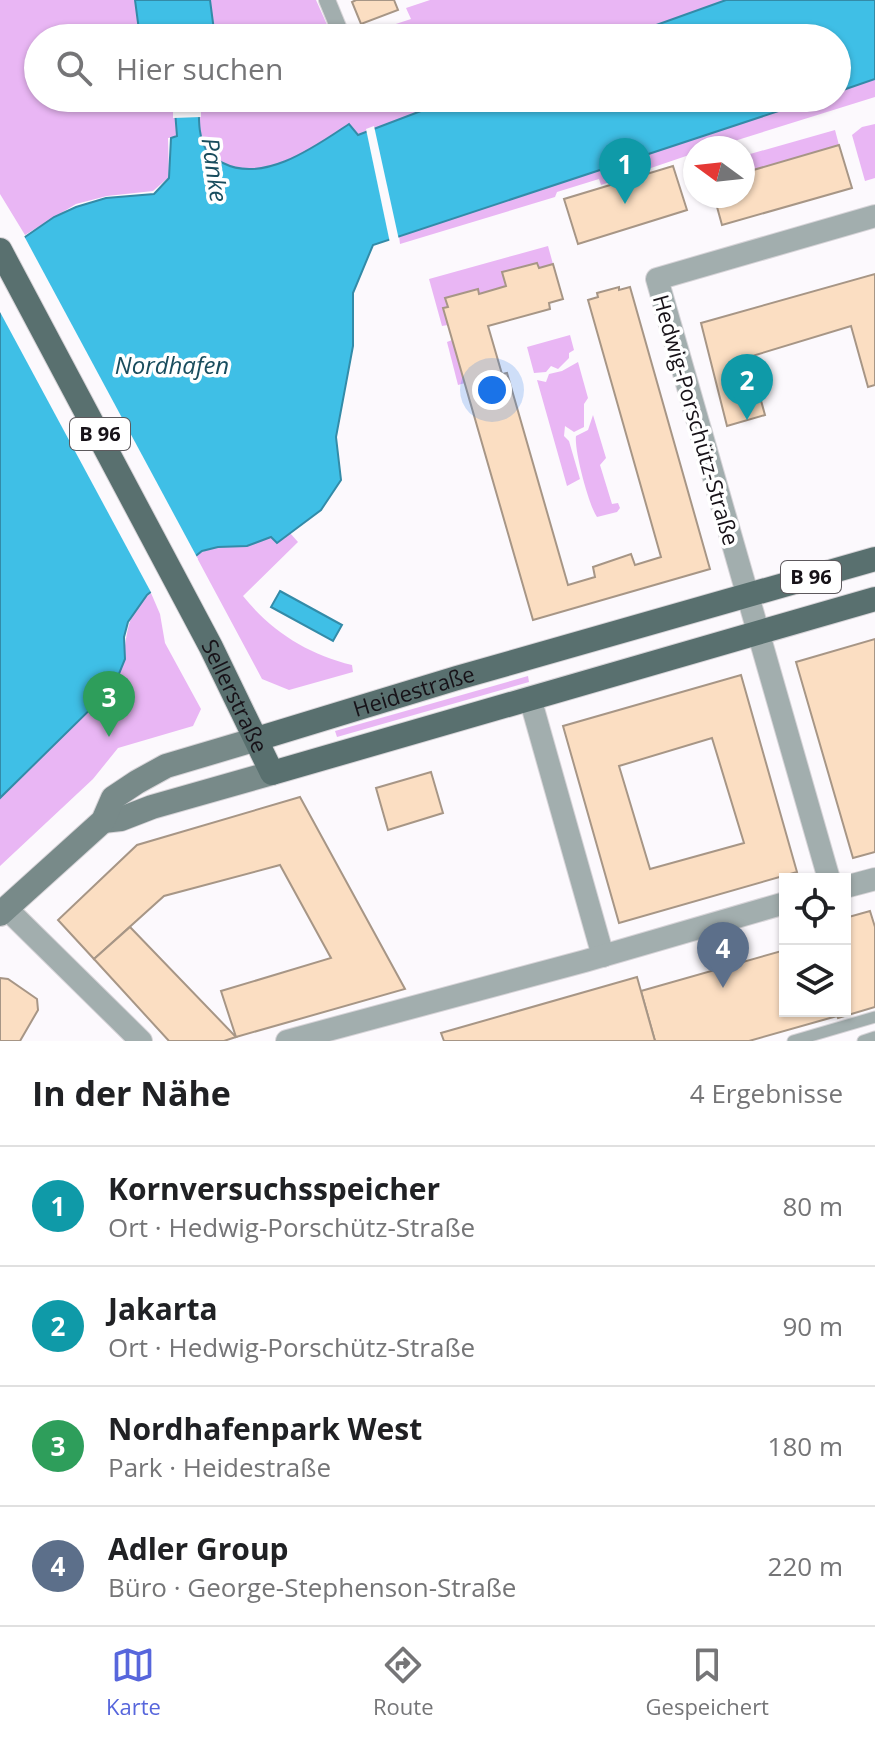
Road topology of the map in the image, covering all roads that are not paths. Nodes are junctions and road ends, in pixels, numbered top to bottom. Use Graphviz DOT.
graph roads {
  1 [pos="327,0"];
  2 [pos="337,24"];
  3 [pos="875,216"];
  4 [pos="0,250"];
  5 [pos="875,559"];
  6 [pos="746,595"];
  7 [pos="875,599"];
  8 [pos="757,633"];
  9 [pos="530,698"];
  10 [pos="257,739"];
  11 [pos="272,773"];
  12 [pos="103,821"];
  13 [pos="827,873"];
  14 [pos="875,879"];
  15 [pos="851,885"];
  16 [pos="779,905"];
  17 [pos="3,911"];
  18 [pos="603,956"];
  19 [pos="875,1017"];
  20 [pos="875,1037"];
  21 [pos="141,1041"];
  22 [pos="287,1041"];
  23 [pos="793,1041"];
  24 [pos="863,1041"];
  1 -- 2 [label="street"];
  3 -- 6 [label="street, Hedwig-Porschütz-Straße"];
  4 -- 10 [label="main road, Sellerstraße / B 96"];
  5 -- 6 [label="main road, Heidestraße / B 96"];
  6 -- 8 [label="street"];
  6 -- 10 [label="main road, Heidestraße / B 96"];
  7 -- 8 [label="main road, Heidestraße / B 96"];
  8 -- 9 [label="main road, Heidestraße / B 96"];
  8 -- 13 [label="street"];
  9 -- 11 [label="main road, Heidestraße / B 96"];
  9 -- 18 [label="street"];
  10 -- 11 [label="main road, Sellerstraße / B 96"];
  10 -- 12 [label="main road, Heidestraße"];
  11 -- 12 [label="main road, Heidestraße"];
  12 -- 17 [label="main road, Heidestraße"];
  14 -- 15 [label="street"];
  16 -- 18 [label="street"];
  17 -- 21 [label="street"];
  18 -- 22 [label="street"];
  19 -- 23 [label="lane"];
  20 -- 24 [label="lane"];
}
